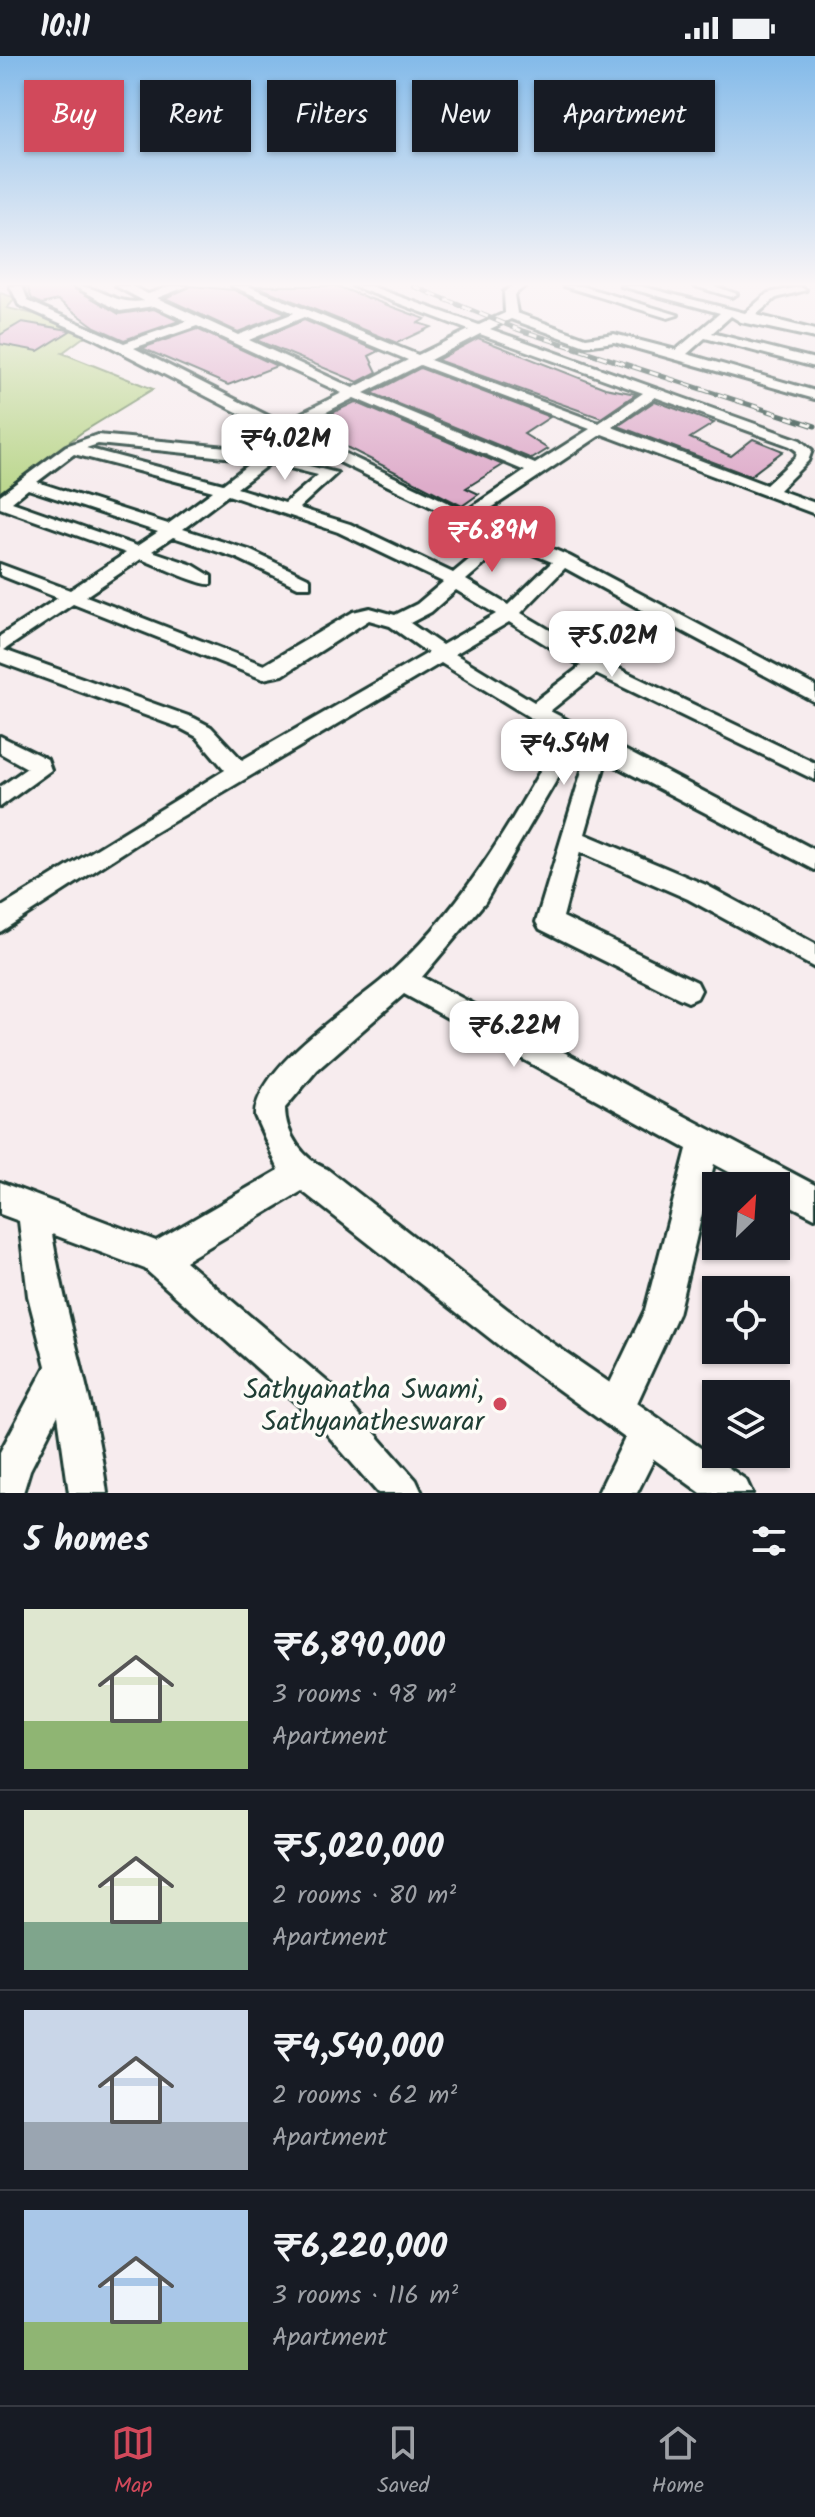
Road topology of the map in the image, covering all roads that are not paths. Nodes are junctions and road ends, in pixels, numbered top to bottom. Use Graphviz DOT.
graph roads {
  1 [pos="132,353"];
  2 [pos="266,353"];
  3 [pos="402,353"];
  4 [pos="432,353"];
  5 [pos="545,353"];
  6 [pos="671,353"];
  7 [pos="680,353"];
  8 [pos="777,353"];
  9 [pos="678,355"];
  10 [pos="419,360"];
  11 [pos="815,363"];
  12 [pos="653,392"];
  13 [pos="353,393"];
  14 [pos="815,395"];
  15 [pos="282,429"];
  16 [pos="601,430"];
  17 [pos="71,449"];
  18 [pos="229,452"];
  19 [pos="267,458"];
  20 [pos="533,469"];
  21 [pos="24,483"];
  22 [pos="224,489"];
  23 [pos="769,491"];
  24 [pos="0,503"];
  25 [pos="287,510"];
  26 [pos="815,511"];
  27 [pos="468,517"];
  28 [pos="169,532"];
  29 [pos="506,537"];
  30 [pos="136,553"];
  31 [pos="563,560"];
  32 [pos="0,569"];
  33 [pos="205,580"];
  34 [pos="453,580"];
  35 [pos="304,583"];
  36 [pos="70,599"];
  37 [pos="508,615"];
  38 [pos="665,616"];
  39 [pos="397,622"];
  40 [pos="0,645"];
  41 [pos="438,654"];
  42 [pos="0,655"];
  43 [pos="594,665"];
  44 [pos="815,695"];
  45 [pos="537,711"];
  46 [pos="572,734"];
  47 [pos="0,744"];
  48 [pos="599,749"];
  49 [pos="239,771"];
  50 [pos="815,772"];
  51 [pos="0,799"];
  52 [pos="572,838"];
  53 [pos="815,861"];
  54 [pos="0,921"];
  55 [pos="815,957"];
  56 [pos="402,979"];
  57 [pos="688,990"];
  58 [pos="704,1143"];
  59 [pos="300,1175"];
  60 [pos="0,1198"];
  61 [pos="815,1202"];
  62 [pos="33,1211"];
  63 [pos="156,1257"];
  64 [pos="62,1371"];
  65 [pos="616,1409"];
  66 [pos="648,1432"];
  67 [pos="4,1493"];
  68 [pos="88,1493"];
  69 [pos="403,1493"];
  70 [pos="617,1493"];
  71 [pos="733,1493"];
  1 -- 15 [label="street"];
  2 -- 13 [label="street"];
  3 -- 10 [label="street"];
  4 -- 10 [label="street"];
  5 -- 12 [label="street"];
  6 -- 9 [label="street"];
  7 -- 9 [label="street"];
  8 -- 11 [label="street"];
  9 -- 14 [label="street"];
  10 -- 13 [label="street"];
  10 -- 16 [label="street"];
  12 -- 16 [label="street"];
  12 -- 23 [label="street"];
  13 -- 15 [label="street"];
  13 -- 20 [label="street"];
  15 -- 18 [label="street"];
  15 -- 27 [label="street"];
  16 -- 20 [label="street"];
  16 -- 23 [label="street"];
  17 -- 18 [label="street"];
  17 -- 21 [label="street"];
  17 -- 22 [label="street"];
  18 -- 19 [label="street"];
  19 -- 22 [label="street"];
  19 -- 25 [label="street"];
  20 -- 27 [label="street"];
  21 -- 24 [label="street"];
  21 -- 28 [label="street"];
  22 -- 25 [label="street"];
  22 -- 28 [label="street"];
  23 -- 26 [label="street"];
  24 -- 30 [label="street"];
  25 -- 34 [label="street"];
  27 -- 29 [label="street"];
  28 -- 30 [label="street"];
  28 -- 35 [label="street"];
  29 -- 31 [label="street"];
  29 -- 34 [label="street"];
  30 -- 33 [label="street"];
  30 -- 36 [label="street"];
  31 -- 37 [label="street"];
  31 -- 38 [label="street"];
  32 -- 36 [label="street"];
  34 -- 37 [label="street"];
  34 -- 39 [label="street"];
  36 -- 39 [label="street"];
  36 -- 40 [label="street"];
  37 -- 41 [label="street"];
  37 -- 43 [label="street"];
  38 -- 43 [label="street"];
  38 -- 44 [label="street"];
  39 -- 41 [label="street"];
  41 -- 45 [label="street"];
  41 -- 49 [label="street"];
  42 -- 49 [label="street"];
  43 -- 45 [label="street"];
  43 -- 50 [label="street"];
  45 -- 46 [label="street"];
  46 -- 48 [label="street"];
  46 -- 56 [label="street"];
  47 -- 51 [label="street"];
  48 -- 52 [label="street"];
  48 -- 53 [label="street"];
  49 -- 54 [label="street"];
  52 -- 55 [label="street"];
  52 -- 57 [label="street"];
  56 -- 58 [label="street"];
  56 -- 59 [label="street"];
  58 -- 61 [label="street"];
  58 -- 65 [label="street"];
  59 -- 63 [label="street"];
  59 -- 65 [label="street"];
  60 -- 62 [label="street"];
  62 -- 63 [label="street"];
  62 -- 64 [label="street"];
  63 -- 69 [label="street"];
  64 -- 67 [label="street"];
  64 -- 68 [label="street"];
  65 -- 66 [label="street"];
  66 -- 70 [label="street"];
  66 -- 71 [label="street"];
}
